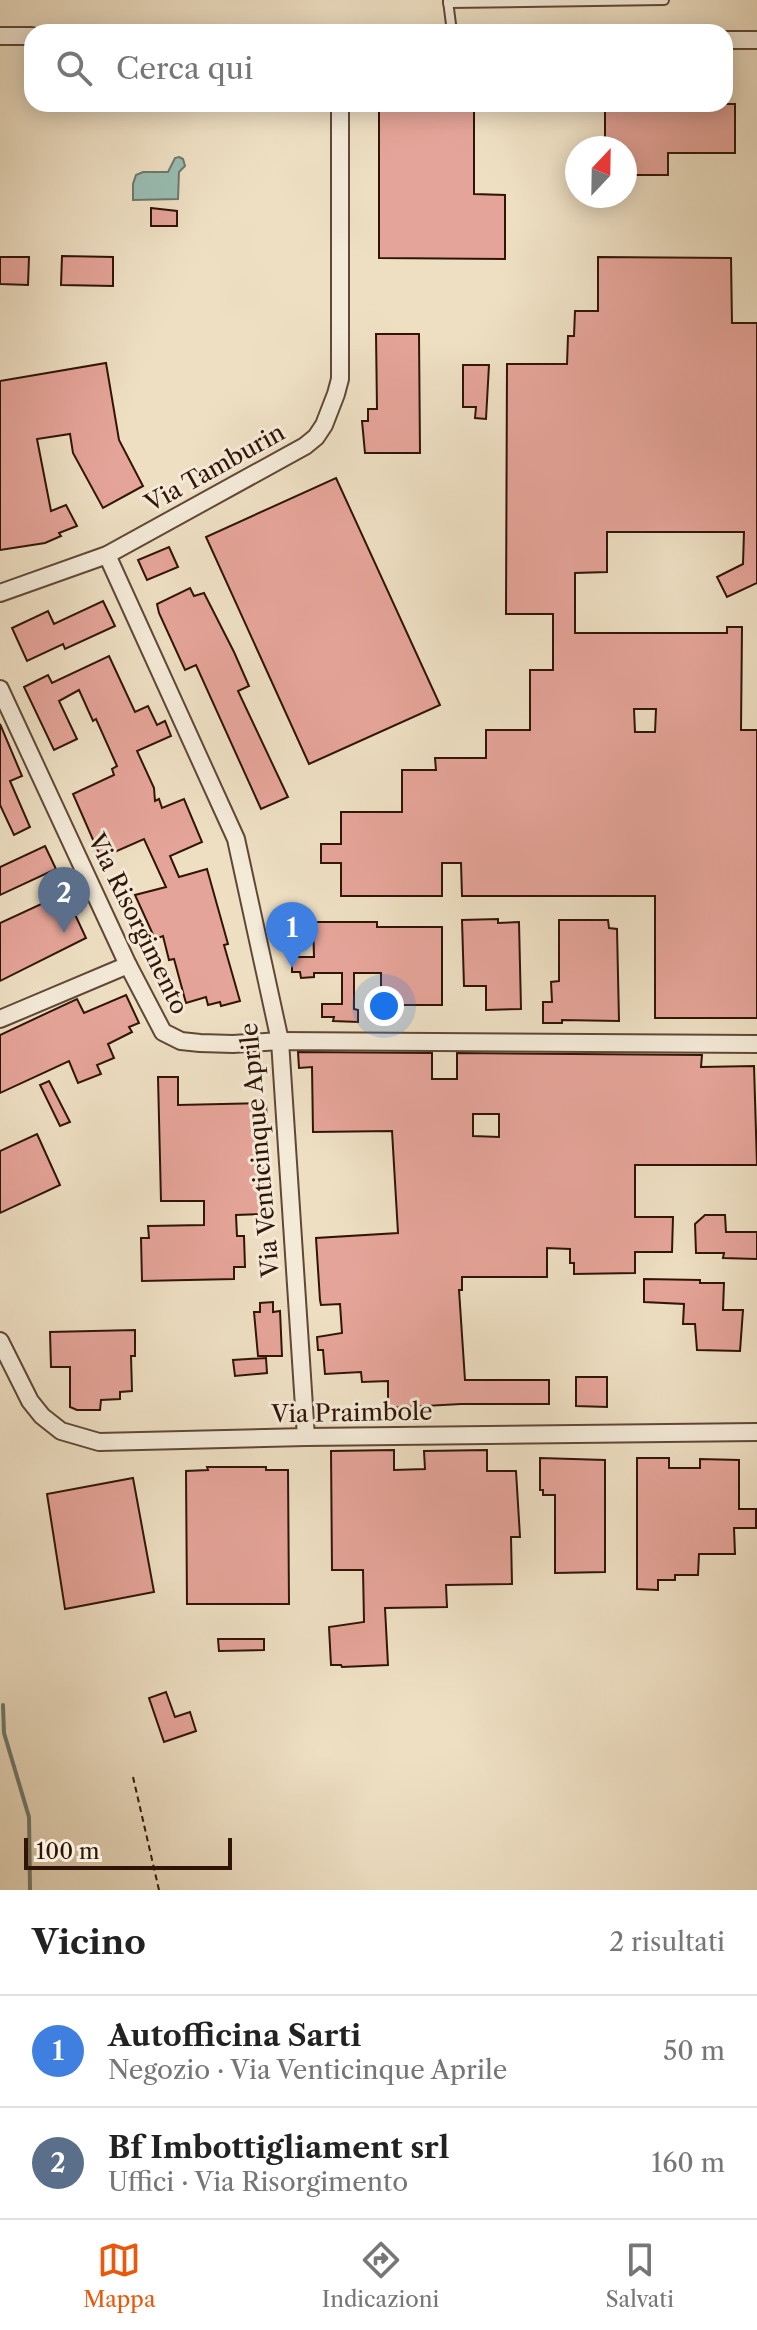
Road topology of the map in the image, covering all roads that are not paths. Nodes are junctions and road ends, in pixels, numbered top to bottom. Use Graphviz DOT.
graph roads {
  1 [pos="664,0"];
  2 [pos="448,1"];
  3 [pos="451,24"];
  4 [pos="0,36"];
  5 [pos="24,36"];
  6 [pos="733,40"];
  7 [pos="757,40"];
  8 [pos="340,112"];
  9 [pos="107,555"];
  10 [pos="0,593"];
  11 [pos="0,689"];
  12 [pos="128,965"];
  13 [pos="0,1019"];
  14 [pos="280,1041"];
  15 [pos="757,1044"];
  16 [pos="0,1341"];
  17 [pos="757,1432"];
  18 [pos="306,1437"];
  1 -- 2 [label="lane"];
  2 -- 3 [label="lane"];
  4 -- 5 [label="street"];
  6 -- 7 [label="street"];
  8 -- 9 [label="street, Via Tamburin"];
  9 -- 10 [label="street, Via Tamburin"];
  9 -- 14 [label="street, Via Venticinque Aprile"];
  11 -- 12 [label="street, Via Risorgimento"];
  12 -- 13 [label="street"];
  12 -- 14 [label="street, Via Risorgimento"];
  14 -- 15 [label="street, Via Risorgimento"];
  14 -- 18 [label="street, Via Venticinque Aprile"];
  16 -- 18 [label="street, Via Praimbole"];
  17 -- 18 [label="street, Via Praimbole"];
}
